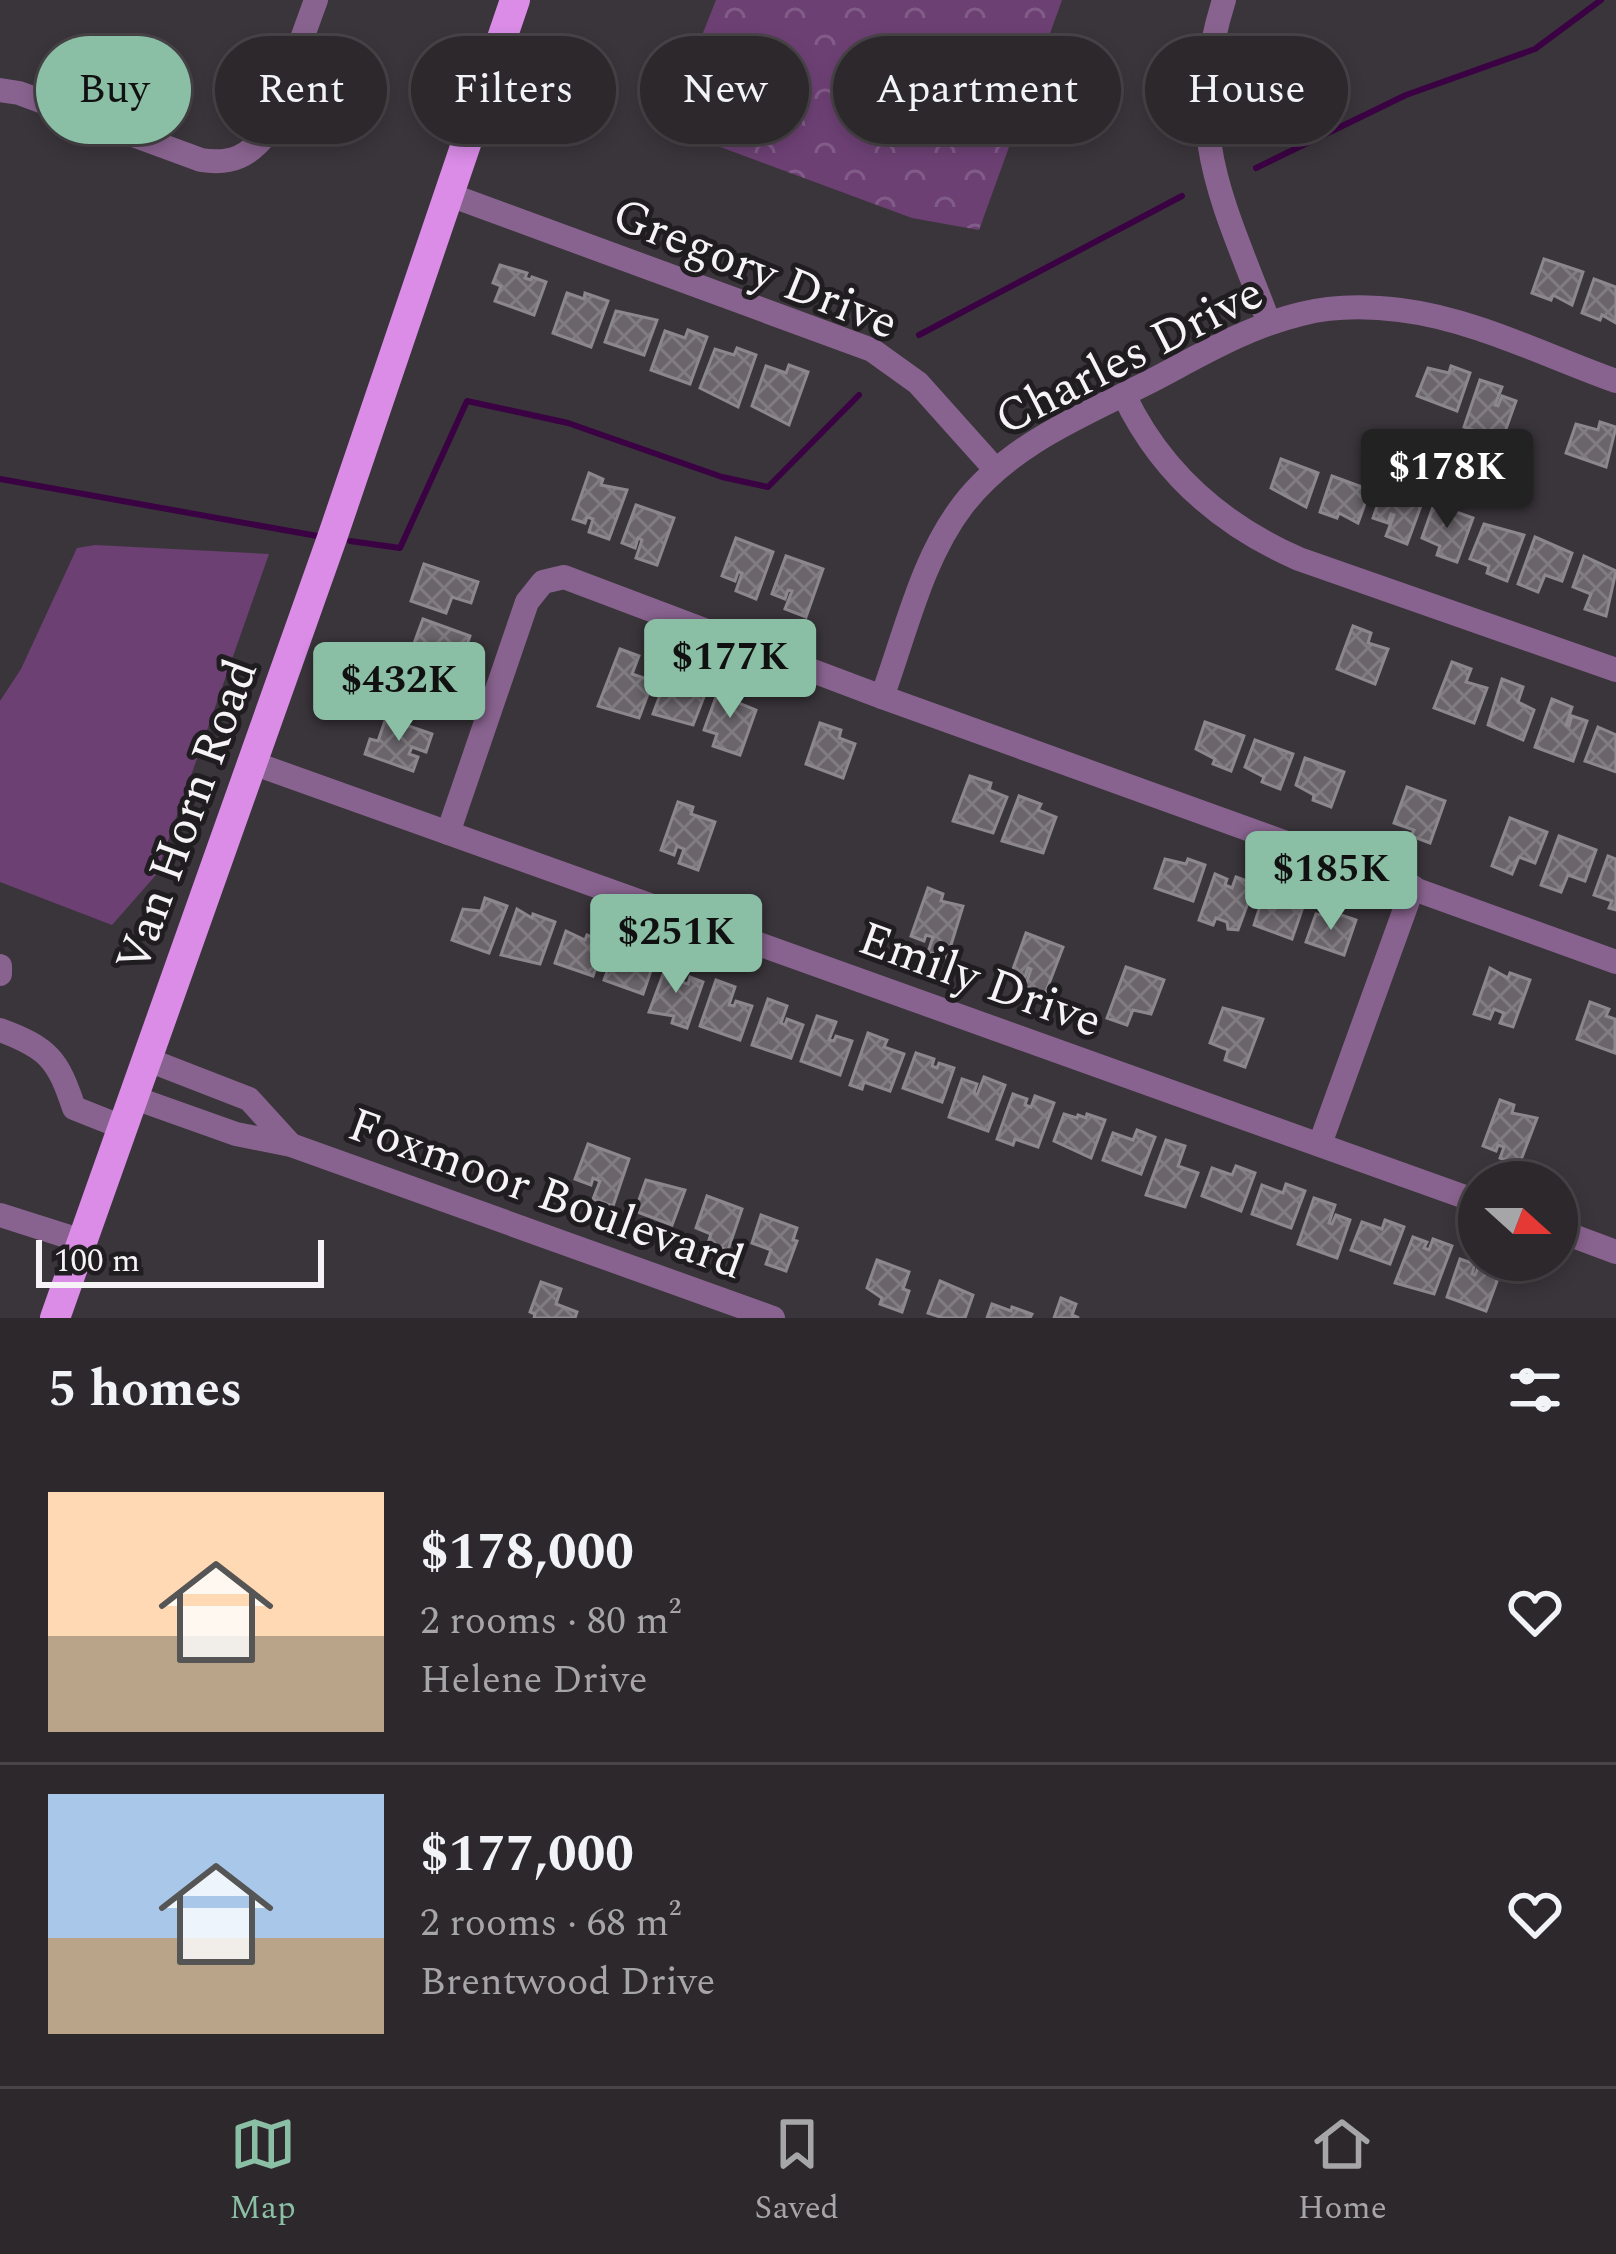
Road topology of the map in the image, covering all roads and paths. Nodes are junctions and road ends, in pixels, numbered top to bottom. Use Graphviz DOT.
graph roads {
  1 [pos="316,0"];
  2 [pos="514,0"];
  3 [pos="1224,0"];
  4 [pos="0,90"];
  5 [pos="450,195"];
  6 [pos="1268,323"];
  7 [pos="1616,381"];
  8 [pos="1124,395"];
  9 [pos="995,469"];
  10 [pos="1616,670"];
  11 [pos="882,697"];
  12 [pos="250,762"];
  13 [pos="448,833"];
  14 [pos="1413,887"];
  15 [pos="1616,962"];
  16 [pos="0,1030"];
  17 [pos="146,1059"];
  18 [pos="133,1097"];
  19 [pos="122,1127"];
  20 [pos="1320,1144"];
  21 [pos="291,1145"];
  22 [pos="1458,1194"];
  23 [pos="0,1215"];
  24 [pos="1578,1238"];
  25 [pos="82,1240"];
  26 [pos="1616,1252"];
  27 [pos="55,1318"];
  28 [pos="773,1318"];
  1 -- 4 [label="street"];
  2 -- 5 [label="main road, Van Horn Road"];
  3 -- 6 [label="street"];
  5 -- 9 [label="street, Gregory Drive"];
  5 -- 12 [label="main road, Van Horn Road"];
  6 -- 7 [label="street, Charles Drive"];
  6 -- 8 [label="street, Charles Drive"];
  8 -- 9 [label="street, Charles Drive"];
  8 -- 10 [label="street"];
  9 -- 11 [label="street, Charles Drive"];
  11 -- 13 [label="street"];
  11 -- 14 [label="street"];
  12 -- 13 [label="street, Emily Drive"];
  12 -- 17 [label="main road, Van Horn Road"];
  13 -- 20 [label="street, Emily Drive"];
  14 -- 15 [label="street"];
  14 -- 20 [label="street"];
  16 -- 19 [label="street"];
  17 -- 18 [label="main road, Van Horn Road"];
  17 -- 21 [label="street, Foxmoor Boulevard"];
  18 -- 19 [label="main road, Van Horn Road"];
  18 -- 21 [label="street, Foxmoor Boulevard"];
  19 -- 25 [label="main road, Van Horn Road"];
  20 -- 22 [label="street, Emily Drive"];
  21 -- 28 [label="street, Foxmoor Boulevard"];
  23 -- 25 [label="street"];
  24 -- 26 [label="street"];
  25 -- 27 [label="main road, Van Horn Road"];
}
